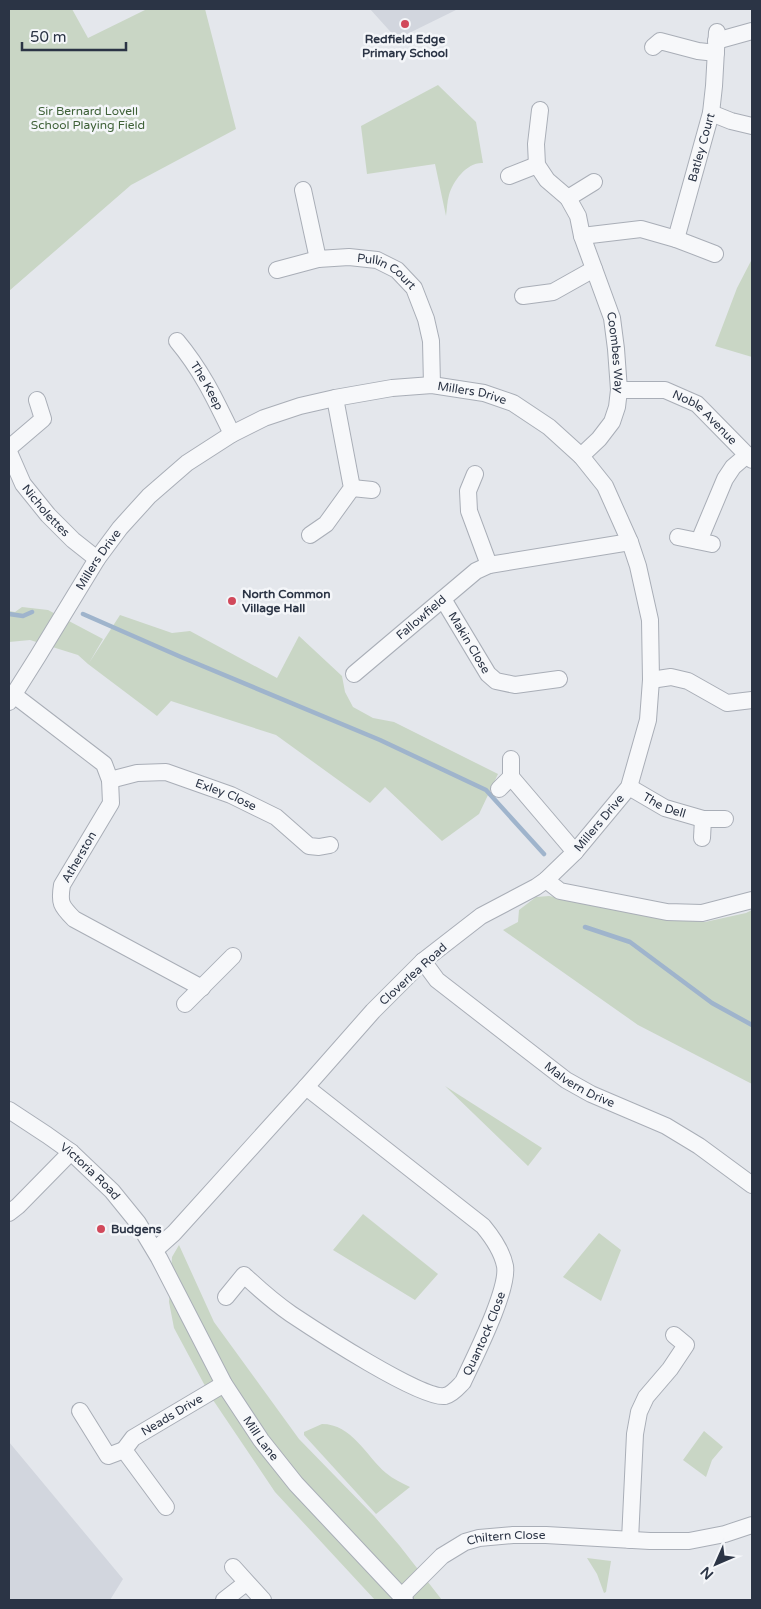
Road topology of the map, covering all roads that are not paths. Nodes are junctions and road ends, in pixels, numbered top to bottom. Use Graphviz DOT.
graph roads {
  1 [pos="752,31"];
  2 [pos="716,42"];
  3 [pos="653,47"];
  4 [pos="540,110"];
  5 [pos="711,113"];
  6 [pos="752,126"];
  7 [pos="537,165"];
  8 [pos="509,176"];
  9 [pos="594,182"];
  10 [pos="303,190"];
  11 [pos="568,198"];
  12 [pos="582,236"];
  13 [pos="676,239"];
  14 [pos="715,254"];
  15 [pos="318,259"];
  16 [pos="594,269"];
  17 [pos="277,270"];
  18 [pos="523,296"];
  19 [pos="177,341"];
  20 [pos="432,385"];
  21 [pos="619,390"];
  22 [pos="335,398"];
  23 [pos="36,400"];
  24 [pos="232,434"];
  25 [pos="9,448"];
  26 [pos="9,452"];
  27 [pos="581,456"];
  28 [pos="750,458"];
  29 [pos="476,474"];
  30 [pos="352,488"];
  31 [pos="372,490"];
  32 [pos="310,536"];
  33 [pos="678,537"];
  34 [pos="630,542"];
  35 [pos="97,559"];
  36 [pos="490,565"];
  37 [pos="443,599"];
  38 [pos="354,674"];
  39 [pos="559,680"];
  40 [pos="651,680"];
  41 [pos="11,699"];
  42 [pos="752,700"];
  43 [pos="510,759"];
  44 [pos="511,777"];
  45 [pos="110,780"];
  46 [pos="629,787"];
  47 [pos="498,788"];
  48 [pos="703,819"];
  49 [pos="726,819"];
  50 [pos="702,838"];
  51 [pos="330,845"];
  52 [pos="575,852"];
  53 [pos="546,880"];
  54 [pos="752,900"];
  55 [pos="233,956"];
  56 [pos="423,961"];
  57 [pos="202,988"];
  58 [pos="185,1004"];
  59 [pos="306,1087"];
  60 [pos="9,1110"];
  61 [pos="71,1152"];
  62 [pos="752,1185"];
  63 [pos="9,1212"];
  64 [pos="155,1250"];
  65 [pos="226,1297"];
  66 [pos="674,1335"];
  67 [pos="224,1384"];
  68 [pos="80,1411"];
  69 [pos="124,1450"];
  70 [pos="166,1507"];
  71 [pos="752,1525"];
  72 [pos="630,1540"];
  73 [pos="233,1567"];
  74 [pos="246,1583"];
  75 [pos="403,1598"];
  76 [pos="224,1600"];
  77 [pos="263,1600"];
  1 -- 2 [label="street"];
  2 -- 3 [label="street"];
  2 -- 5 [label="street, Batley Court"];
  4 -- 7 [label="street"];
  5 -- 6 [label="street"];
  5 -- 13 [label="street, Batley Court"];
  7 -- 8 [label="street"];
  7 -- 11 [label="street, Coombes Way"];
  9 -- 11 [label="street"];
  10 -- 15 [label="street"];
  11 -- 12 [label="street, Coombes Way"];
  12 -- 13 [label="street"];
  12 -- 16 [label="street, Coombes Way"];
  13 -- 14 [label="street"];
  15 -- 17 [label="street, Pullin Court"];
  15 -- 20 [label="street, Pullin Court"];
  16 -- 18 [label="street"];
  16 -- 21 [label="street, Coombes Way"];
  19 -- 24 [label="street, The Keep"];
  20 -- 22 [label="street, Millers Drive"];
  20 -- 27 [label="street, Millers Drive"];
  21 -- 27 [label="street, Coombes Way"];
  21 -- 28 [label="street, Noble Avenue"];
  22 -- 24 [label="street, Millers Drive"];
  22 -- 30 [label="street"];
  23 -- 25 [label="street"];
  24 -- 35 [label="street, Millers Drive"];
  26 -- 35 [label="street, Nicholettes"];
  27 -- 34 [label="street, Millers Drive"];
  28 -- 33 [label="street"];
  29 -- 36 [label="street"];
  30 -- 31 [label="street"];
  30 -- 32 [label="street"];
  34 -- 36 [label="street, Fallowfield"];
  34 -- 40 [label="street, Millers Drive"];
  35 -- 41 [label="street, Millers Drive"];
  36 -- 37 [label="street, Fallowfield"];
  37 -- 38 [label="street, Fallowfield"];
  37 -- 39 [label="street, Makin Close"];
  40 -- 42 [label="street"];
  40 -- 46 [label="street, Millers Drive"];
  41 -- 45 [label="street"];
  43 -- 44 [label="street"];
  44 -- 47 [label="street"];
  44 -- 52 [label="street"];
  45 -- 51 [label="street, Exley Close"];
  45 -- 57 [label="street, Atherston"];
  46 -- 48 [label="street, The Dell"];
  46 -- 52 [label="street, Millers Drive"];
  48 -- 49 [label="street, The Dell"];
  48 -- 50 [label="street, The Dell"];
  52 -- 53 [label="street, Millers Drive"];
  53 -- 54 [label="street"];
  53 -- 56 [label="street, Cloverlea Road"];
  55 -- 57 [label="street"];
  56 -- 59 [label="street, Cloverlea Road"];
  56 -- 62 [label="street, Malvern Drive"];
  57 -- 58 [label="street"];
  59 -- 64 [label="street, Cloverlea Road"];
  59 -- 65 [label="street, Quantock Close"];
  60 -- 61 [label="street, Victoria Road"];
  61 -- 63 [label="street"];
  61 -- 64 [label="street, Victoria Road"];
  64 -- 67 [label="street, Mill Lane"];
  66 -- 72 [label="street"];
  67 -- 69 [label="street, Neads Drive"];
  67 -- 75 [label="street, Mill Lane"];
  68 -- 69 [label="street"];
  69 -- 70 [label="street"];
  71 -- 72 [label="street, Chiltern Close"];
  72 -- 75 [label="street, Chiltern Close"];
  73 -- 74 [label="street"];
  74 -- 76 [label="street"];
  74 -- 77 [label="street"];
}
